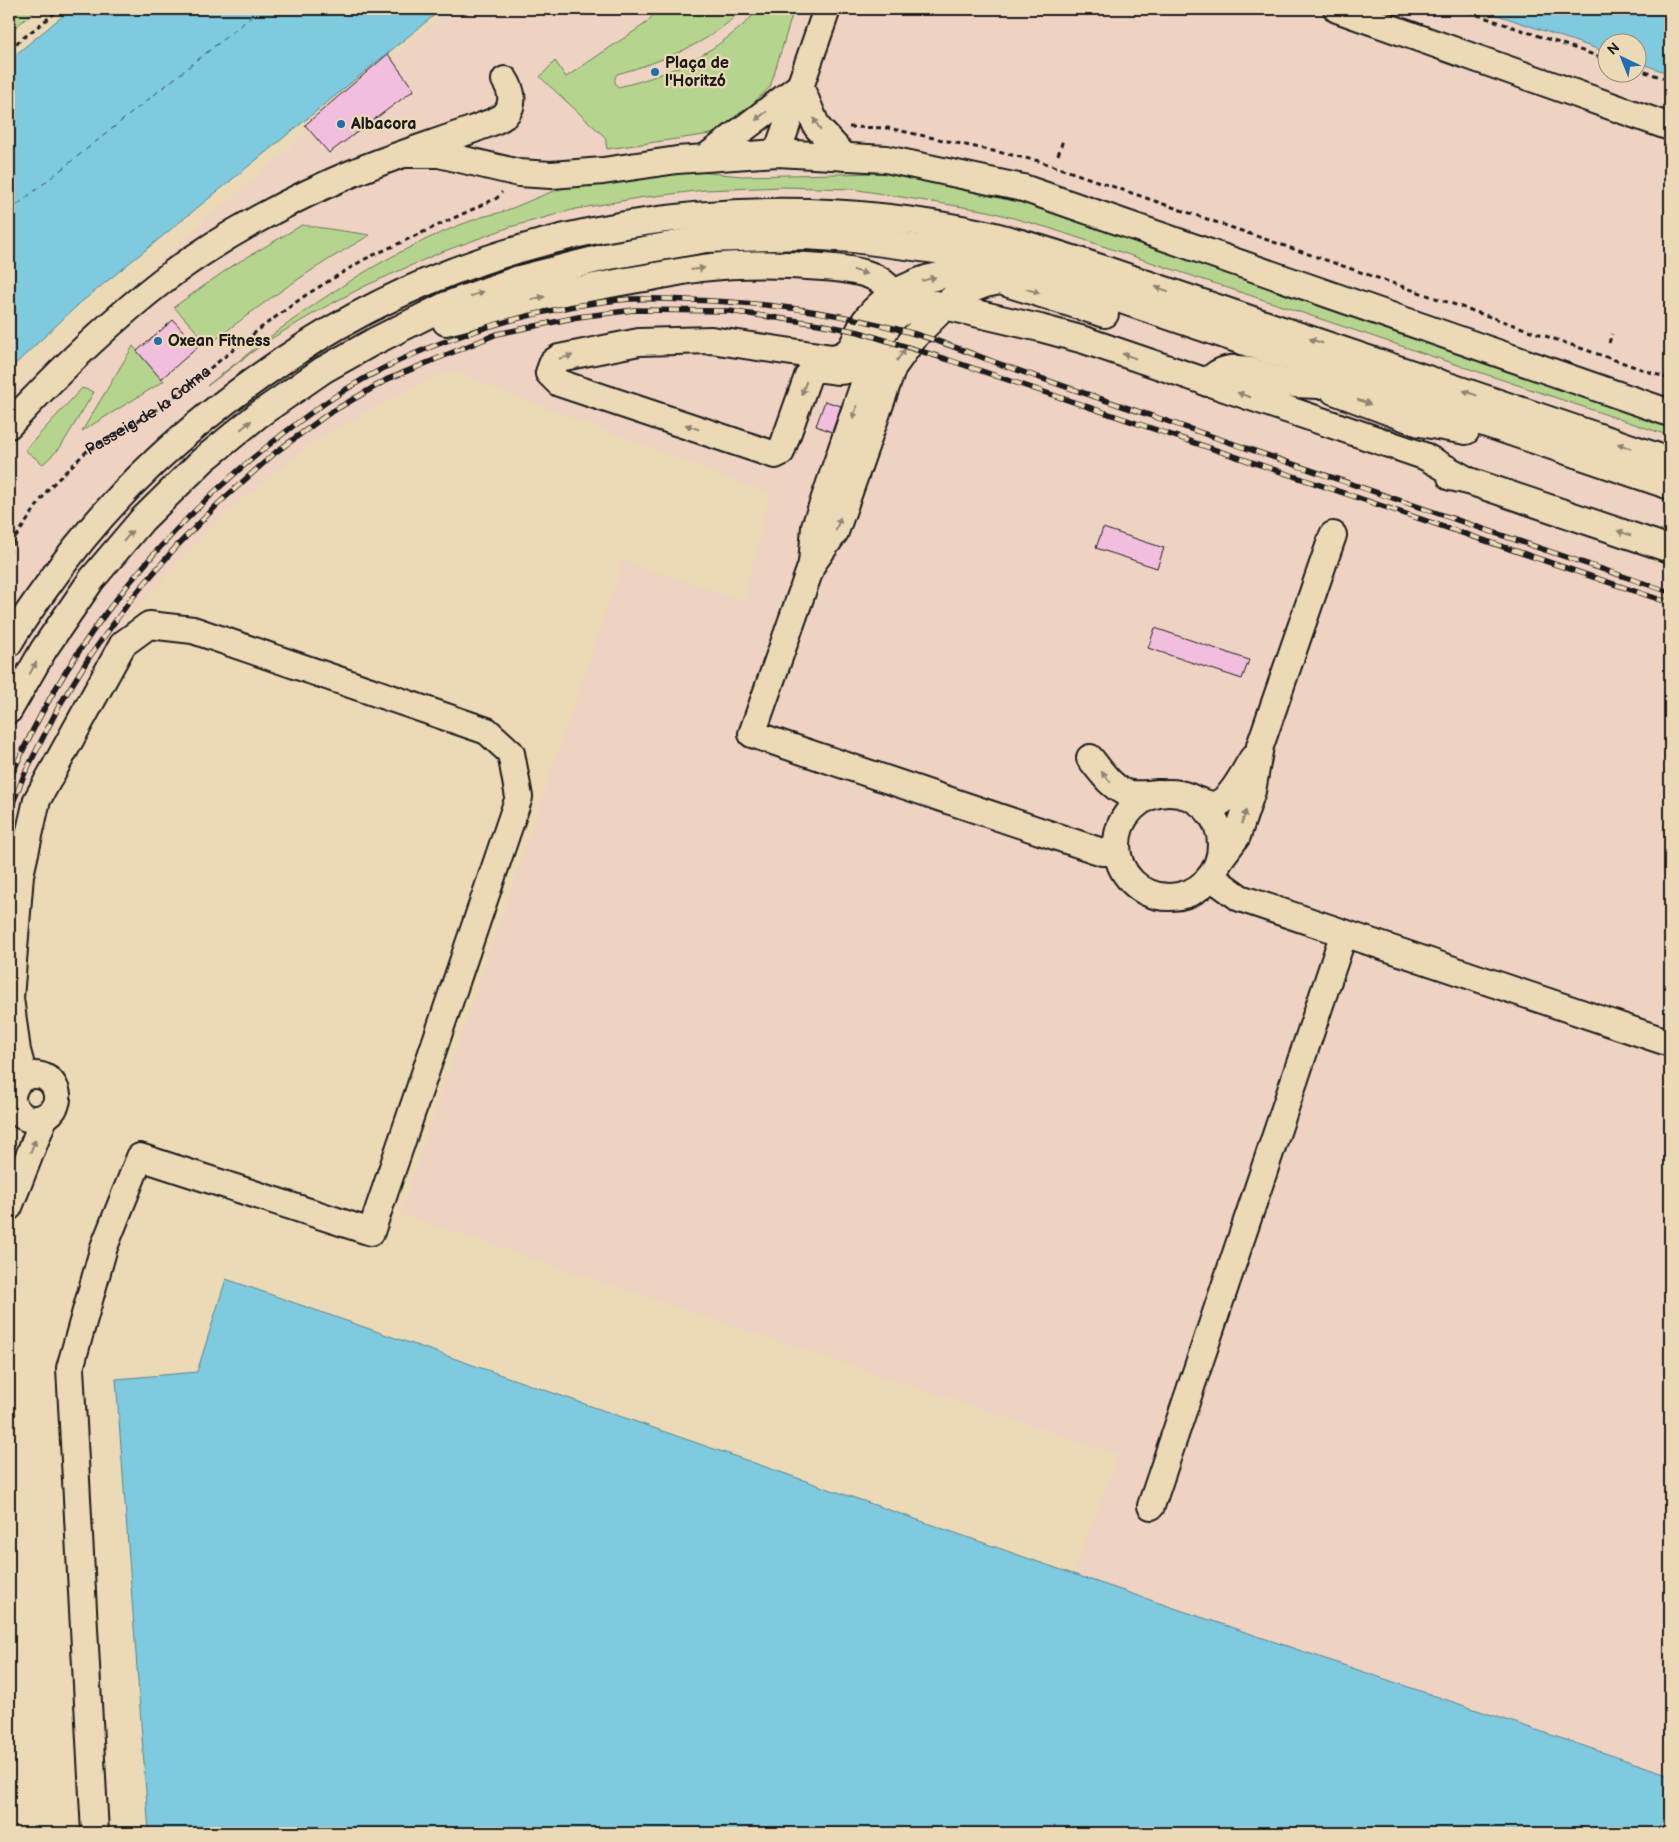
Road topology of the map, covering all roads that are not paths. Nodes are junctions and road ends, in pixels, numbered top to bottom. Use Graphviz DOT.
graph roads {
  1 [pos="827,9"];
  2 [pos="1337,9"];
  3 [pos="505,80"];
  4 [pos="800,86"];
  5 [pos="1670,126"];
  6 [pos="776,153"];
  7 [pos="406,154"];
  8 [pos="845,156"];
  9 [pos="705,158"];
  10 [pos="1000,281"];
  11 [pos="945,306"];
  12 [pos="892,307"];
  13 [pos="372,342"];
  14 [pos="876,349"];
  15 [pos="876,382"];
  16 [pos="1207,383"];
  17 [pos="1319,385"];
  18 [pos="1670,413"];
  19 [pos="1258,417"];
  20 [pos="9,425"];
  21 [pos="1551,446"];
  22 [pos="1670,461"];
  23 [pos="1468,481"];
  24 [pos="1670,486"];
  25 [pos="1333,535"];
  26 [pos="1670,549"];
  27 [pos="9,643"];
  28 [pos="9,710"];
  29 [pos="1260,746"];
  30 [pos="1090,758"];
  31 [pos="1160,793"];
  32 [pos="1199,801"];
  33 [pos="1117,852"];
  34 [pos="1216,868"];
  35 [pos="1344,933"];
  36 [pos="1670,1043"];
  37 [pos="24,1077"];
  38 [pos="10,1107"];
  39 [pos="44,1118"];
  40 [pos="9,1207"];
  41 [pos="1151,1506"];
  42 [pos="95,1833"];
  1 -- 4 [label="street"];
  2 -- 5 [label="street"];
  3 -- 7 [label="street"];
  4 -- 6 [label="street"];
  8 -- 4 [label="street, one-way"];
  4 -- 9 [label="street, one-way"];
  6 -- 8 [label="street"];
  6 -- 9 [label="street"];
  7 -- 9 [label="street"];
  7 -- 20 [label="street"];
  8 -- 18 [label="street"];
  10 -- 11 [label="street"];
  12 -- 10 [label="street, one-way"];
  10 -- 17 [label="street, one-way"];
  11 -- 12 [label="street"];
  15 -- 11 [label="street, one-way"];
  16 -- 11 [label="street, one-way"];
  13 -- 12 [label="street, one-way"];
  12 -- 14 [label="street"];
  14 -- 12 [label="street, one-way"];
  13 -- 21 [label="street, one-way"];
  28 -- 13 [label="street, one-way"];
  14 -- 15 [label="street"];
  15 -- 33 [label="street"];
  16 -- 17 [label="street"];
  23 -- 16 [label="street, one-way"];
  17 -- 21 [label="street, one-way"];
  19 -- 23 [label="street"];
  21 -- 24 [label="street"];
  22 -- 27 [label="street, one-way"];
  26 -- 23 [label="street, one-way"];
  25 -- 29 [label="street"];
  29 -- 32 [label="street"];
  34 -- 29 [label="street, one-way"];
  31 -- 30 [label="street, one-way"];
  31 -- 32 [label="street"];
  31 -- 33 [label="street"];
  32 -- 34 [label="street"];
  33 -- 34 [label="street"];
  34 -- 35 [label="street"];
  35 -- 36 [label="street"];
  35 -- 41 [label="street"];
  37 -- 38 [label="street"];
  37 -- 39 [label="street"];
  37 -- 42 [label="street"];
  38 -- 39 [label="street"];
  40 -- 39 [label="street, one-way"];
}
